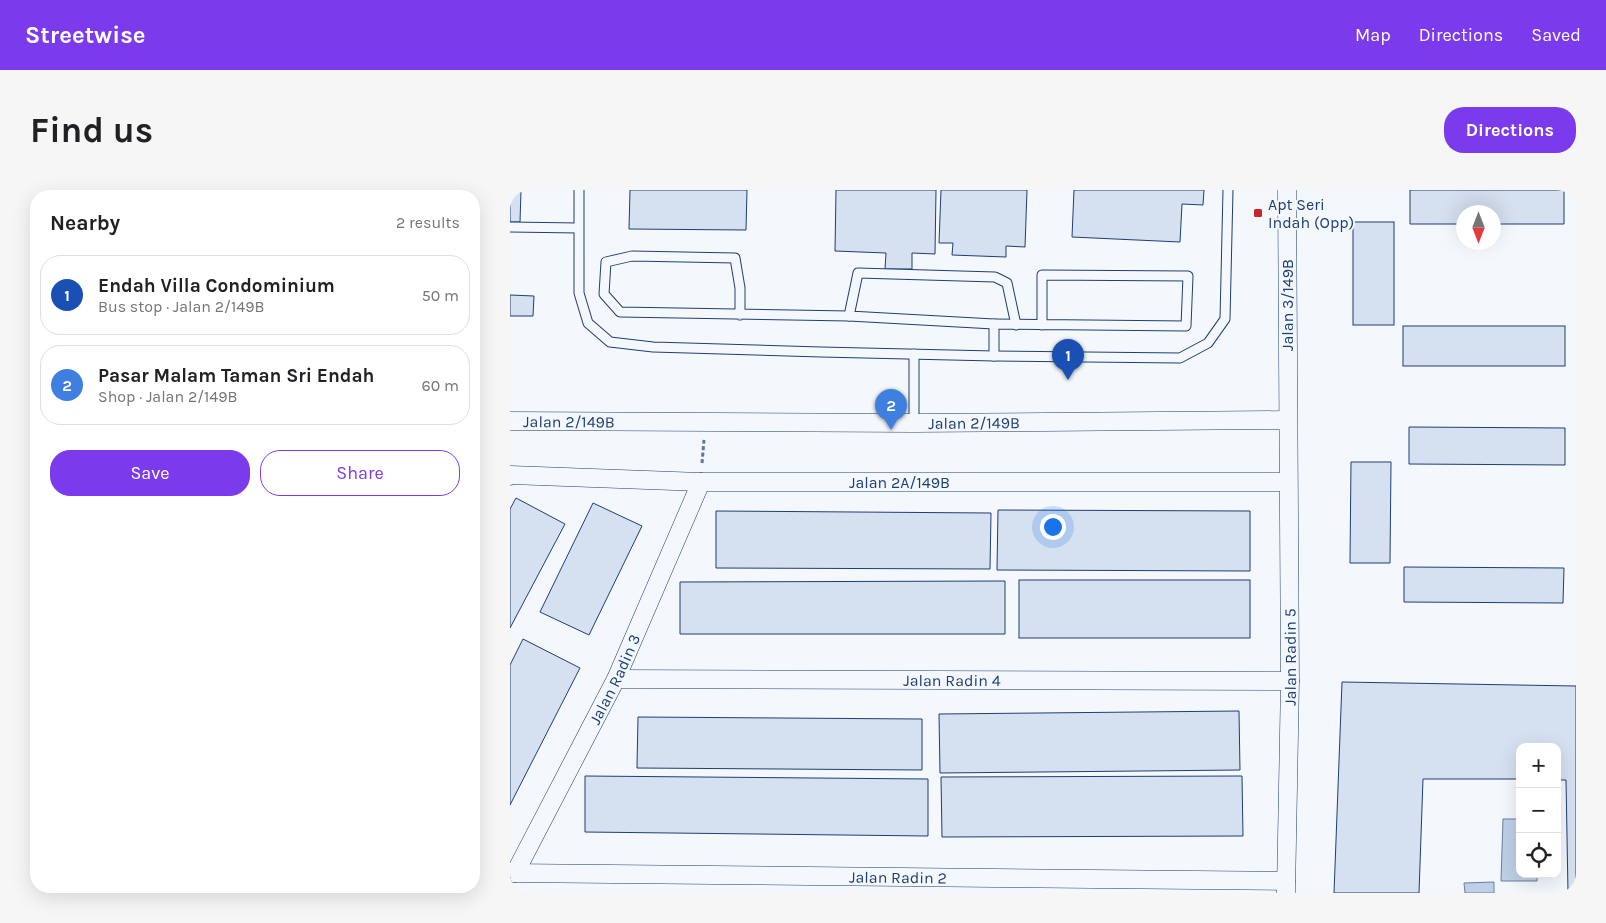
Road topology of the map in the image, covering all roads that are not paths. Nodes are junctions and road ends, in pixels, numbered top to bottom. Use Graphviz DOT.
graph roads {
  1 [pos="579,190"];
  2 [pos="1228,190"];
  3 [pos="1286,190"];
  4 [pos="510,227"];
  5 [pos="578,228"];
  6 [pos="740,314"];
  7 [pos="849,316"];
  8 [pos="994,324"];
  9 [pos="1016,325"];
  10 [pos="1042,325"];
  11 [pos="914,354"];
  12 [pos="994,356"];
  13 [pos="1287,420"];
  14 [pos="510,421"];
  15 [pos="914,423"];
  16 [pos="511,475"];
  17 [pos="701,482"];
  18 [pos="1288,482"];
  19 [pos="616,679"];
  20 [pos="1290,681"];
  21 [pos="512,873"];
  22 [pos="1286,887"];
  1 -- 5 [label="lane"];
  2 -- 12 [label="lane"];
  3 -- 13 [label="street, Jalan 3/149B"];
  4 -- 5 [label="lane"];
  5 -- 11 [label="lane"];
  6 -- 6 [label="lane"];
  6 -- 7 [label="lane"];
  7 -- 8 [label="lane"];
  7 -- 9 [label="lane"];
  8 -- 9 [label="lane"];
  8 -- 12 [label="lane"];
  9 -- 10 [label="lane"];
  10 -- 10 [label="lane"];
  11 -- 12 [label="lane"];
  11 -- 15 [label="lane"];
  13 -- 15 [label="street, Jalan 2/149B"];
  13 -- 18 [label="street, Jalan Radin 5"];
  14 -- 15 [label="street, Jalan 2/149B"];
  16 -- 17 [label="street, Jalan 2A/149B"];
  17 -- 18 [label="street, Jalan 2A/149B"];
  17 -- 19 [label="street, Jalan Radin 3"];
  18 -- 20 [label="street, Jalan Radin 5"];
  19 -- 20 [label="street, Jalan Radin 4"];
  19 -- 21 [label="street, Jalan Radin 3"];
  20 -- 22 [label="street, Jalan Radin 5"];
  21 -- 22 [label="street, Jalan Radin 2"];
}
